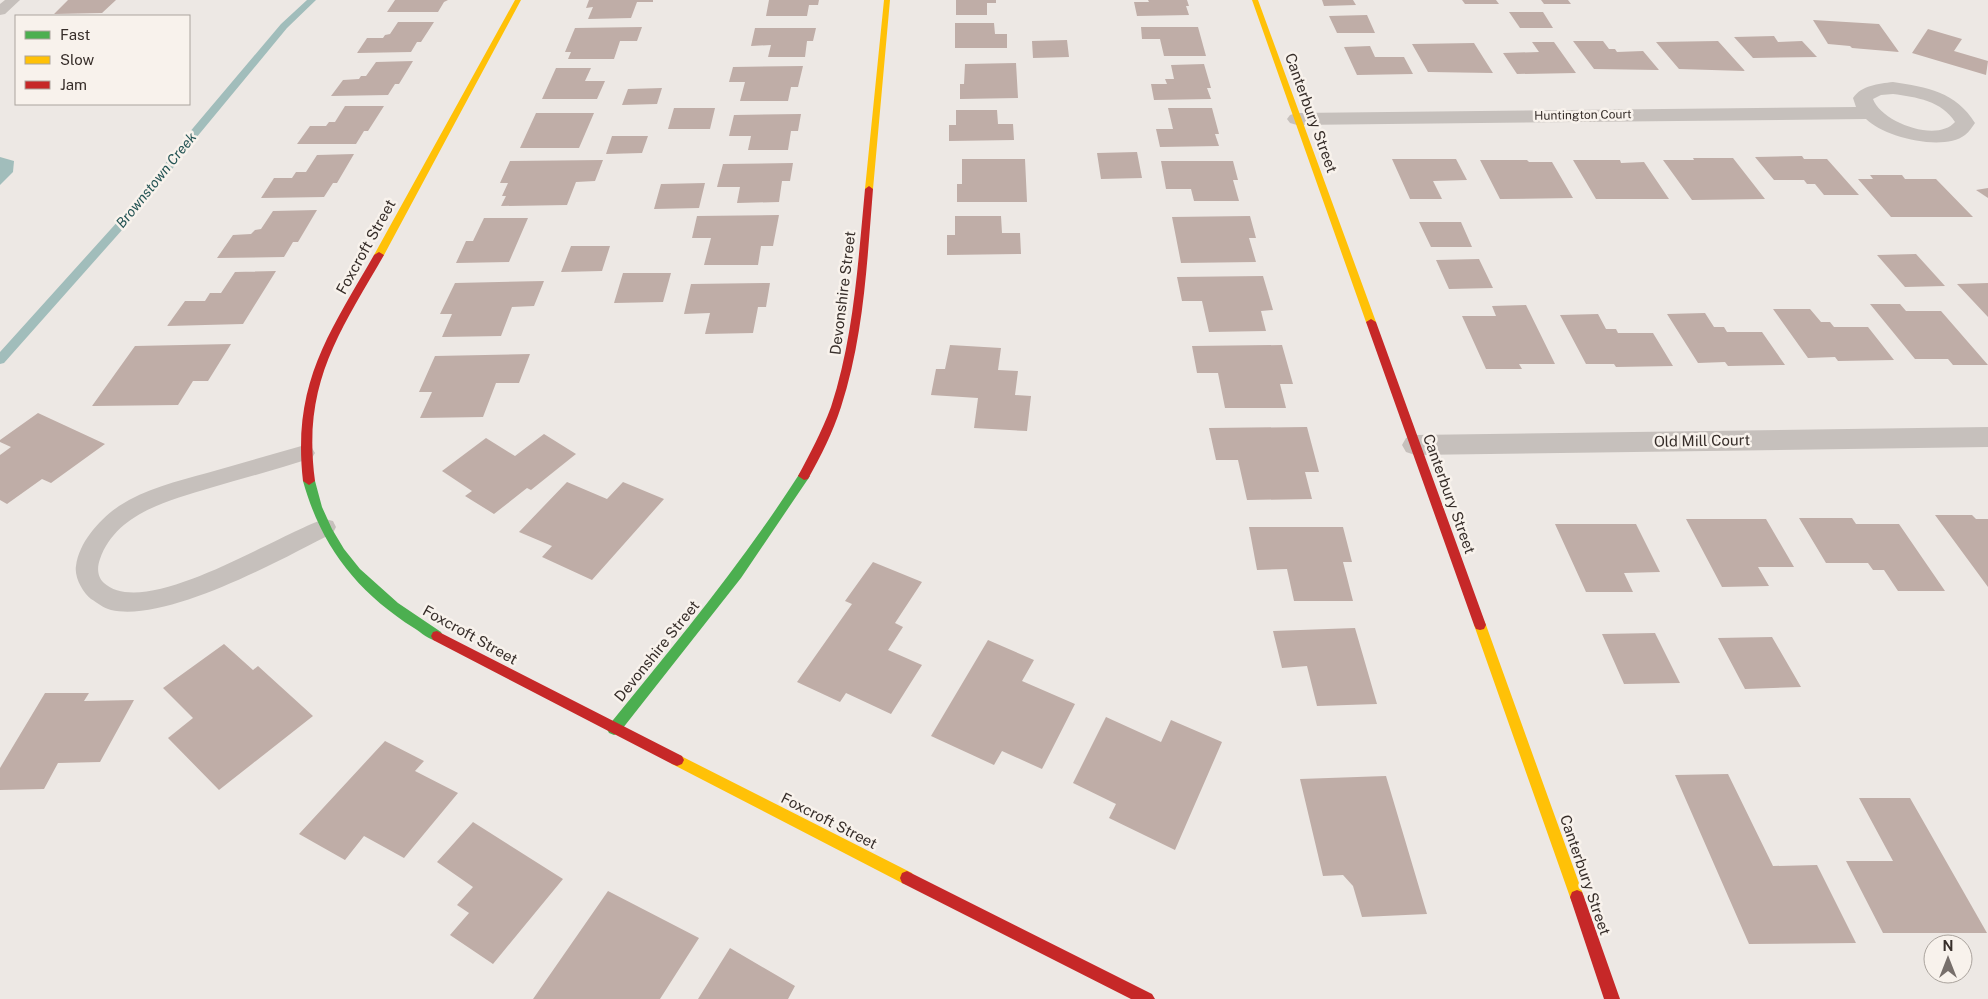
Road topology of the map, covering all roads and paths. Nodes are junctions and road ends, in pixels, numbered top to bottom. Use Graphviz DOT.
graph roads {
  1 [pos="13,0"];
  2 [pos="518,0"];
  3 [pos="887,0"];
  4 [pos="1255,0"];
  5 [pos="0,11"];
  6 [pos="1869,113"];
  7 [pos="1297,118"];
  8 [pos="1988,437"];
  9 [pos="1415,445"];
  10 [pos="305,453"];
  11 [pos="325,527"];
  12 [pos="614,729"];
  13 [pos="1147,999"];
  14 [pos="1612,999"];
  1 -- 5 [label="lane"];
  2 -- 10 [label="street, Foxcroft Street"];
  3 -- 12 [label="street, Devonshire Street"];
  4 -- 7 [label="street, Canterbury Street"];
  6 -- 7 [label="street, Huntington Court"];
  7 -- 9 [label="street, Canterbury Street"];
  8 -- 9 [label="street, Old Mill Court"];
  9 -- 14 [label="street, Canterbury Street"];
  10 -- 11 [label="street, Foxcroft Street"];
  10 -- 11 [label="lane"];
  11 -- 12 [label="street, Foxcroft Street"];
  12 -- 13 [label="street, Foxcroft Street"];
}
